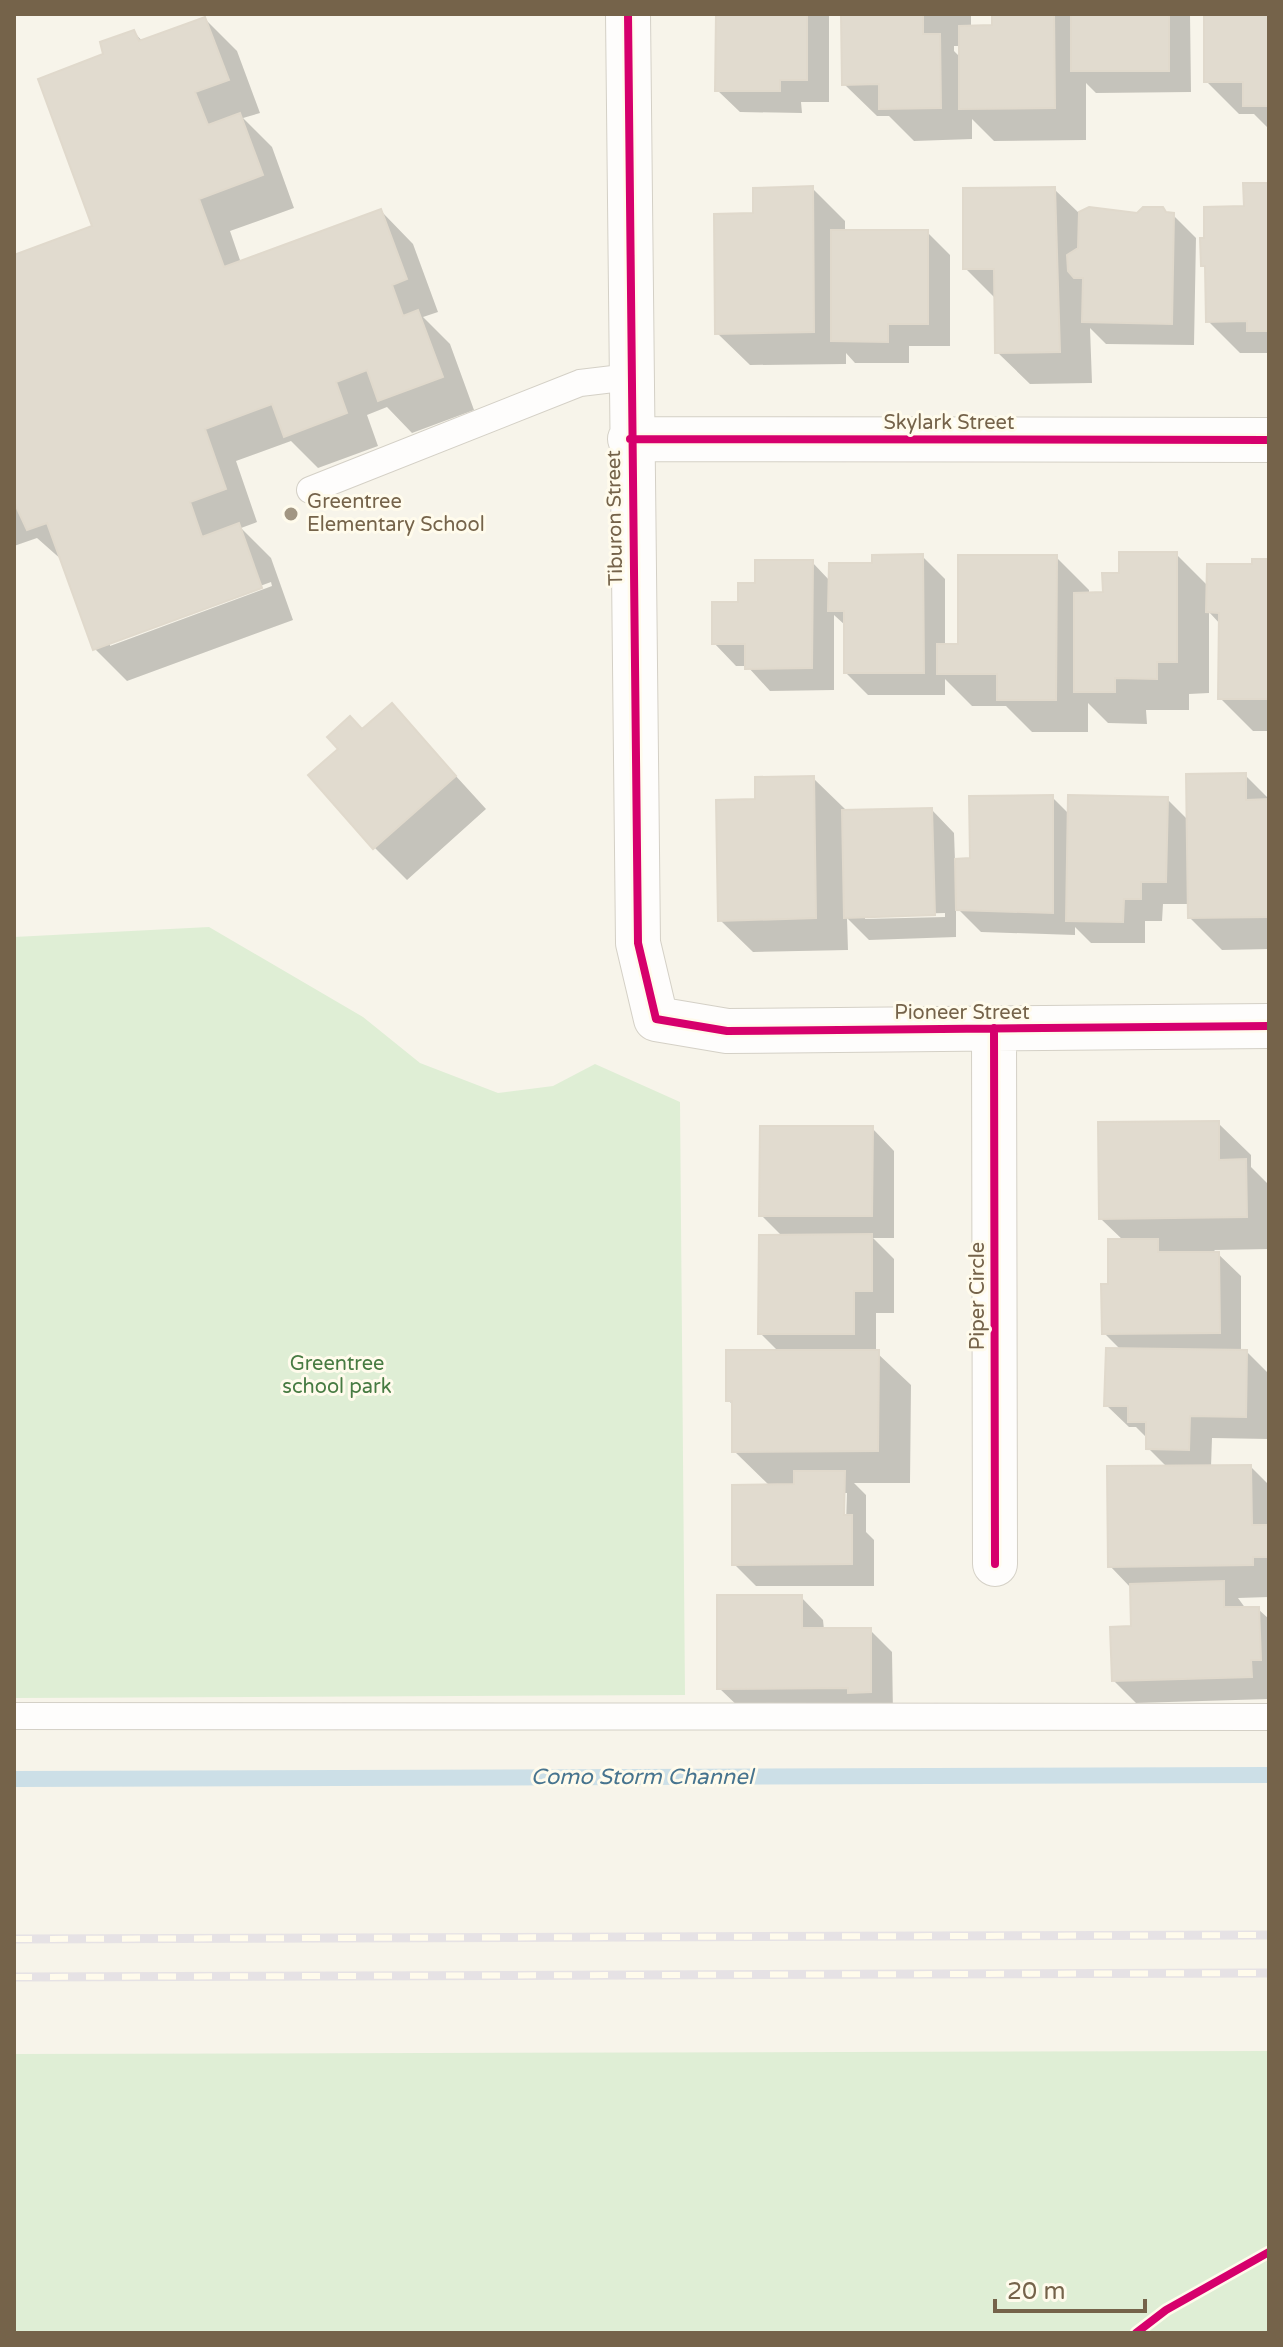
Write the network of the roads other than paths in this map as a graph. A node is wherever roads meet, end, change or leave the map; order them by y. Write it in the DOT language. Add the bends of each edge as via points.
graph roads {
  1 [pos="628,14"];
  2 [pos="630,377"];
  3 [pos="630,439"];
  4 [pos="1269,440"];
  5 [pos="310,490"];
  6 [pos="656,1019"];
  7 [pos="1269,1026"];
  8 [pos="994,1028"];
  9 [pos="995,1564"];
  10 [pos="14,1716"];
  11 [pos="1269,1717"];
  1 -- 2 [label="street, Tiburon Street"];
  2 -- 3 [label="street, Tiburon Street"];
  2 -- 5 [label="lane" via="580,383"];
  3 -- 4 [label="street, Skylark Street"];
  3 -- 6 [label="street, Tiburon Street" via="638,943"];
  6 -- 8 [label="street, Pioneer Street" via="727,1031"];
  7 -- 8 [label="street, Pioneer Street"];
  8 -- 9 [label="street, Piper Circle"];
  10 -- 11 [label="lane"];
}
